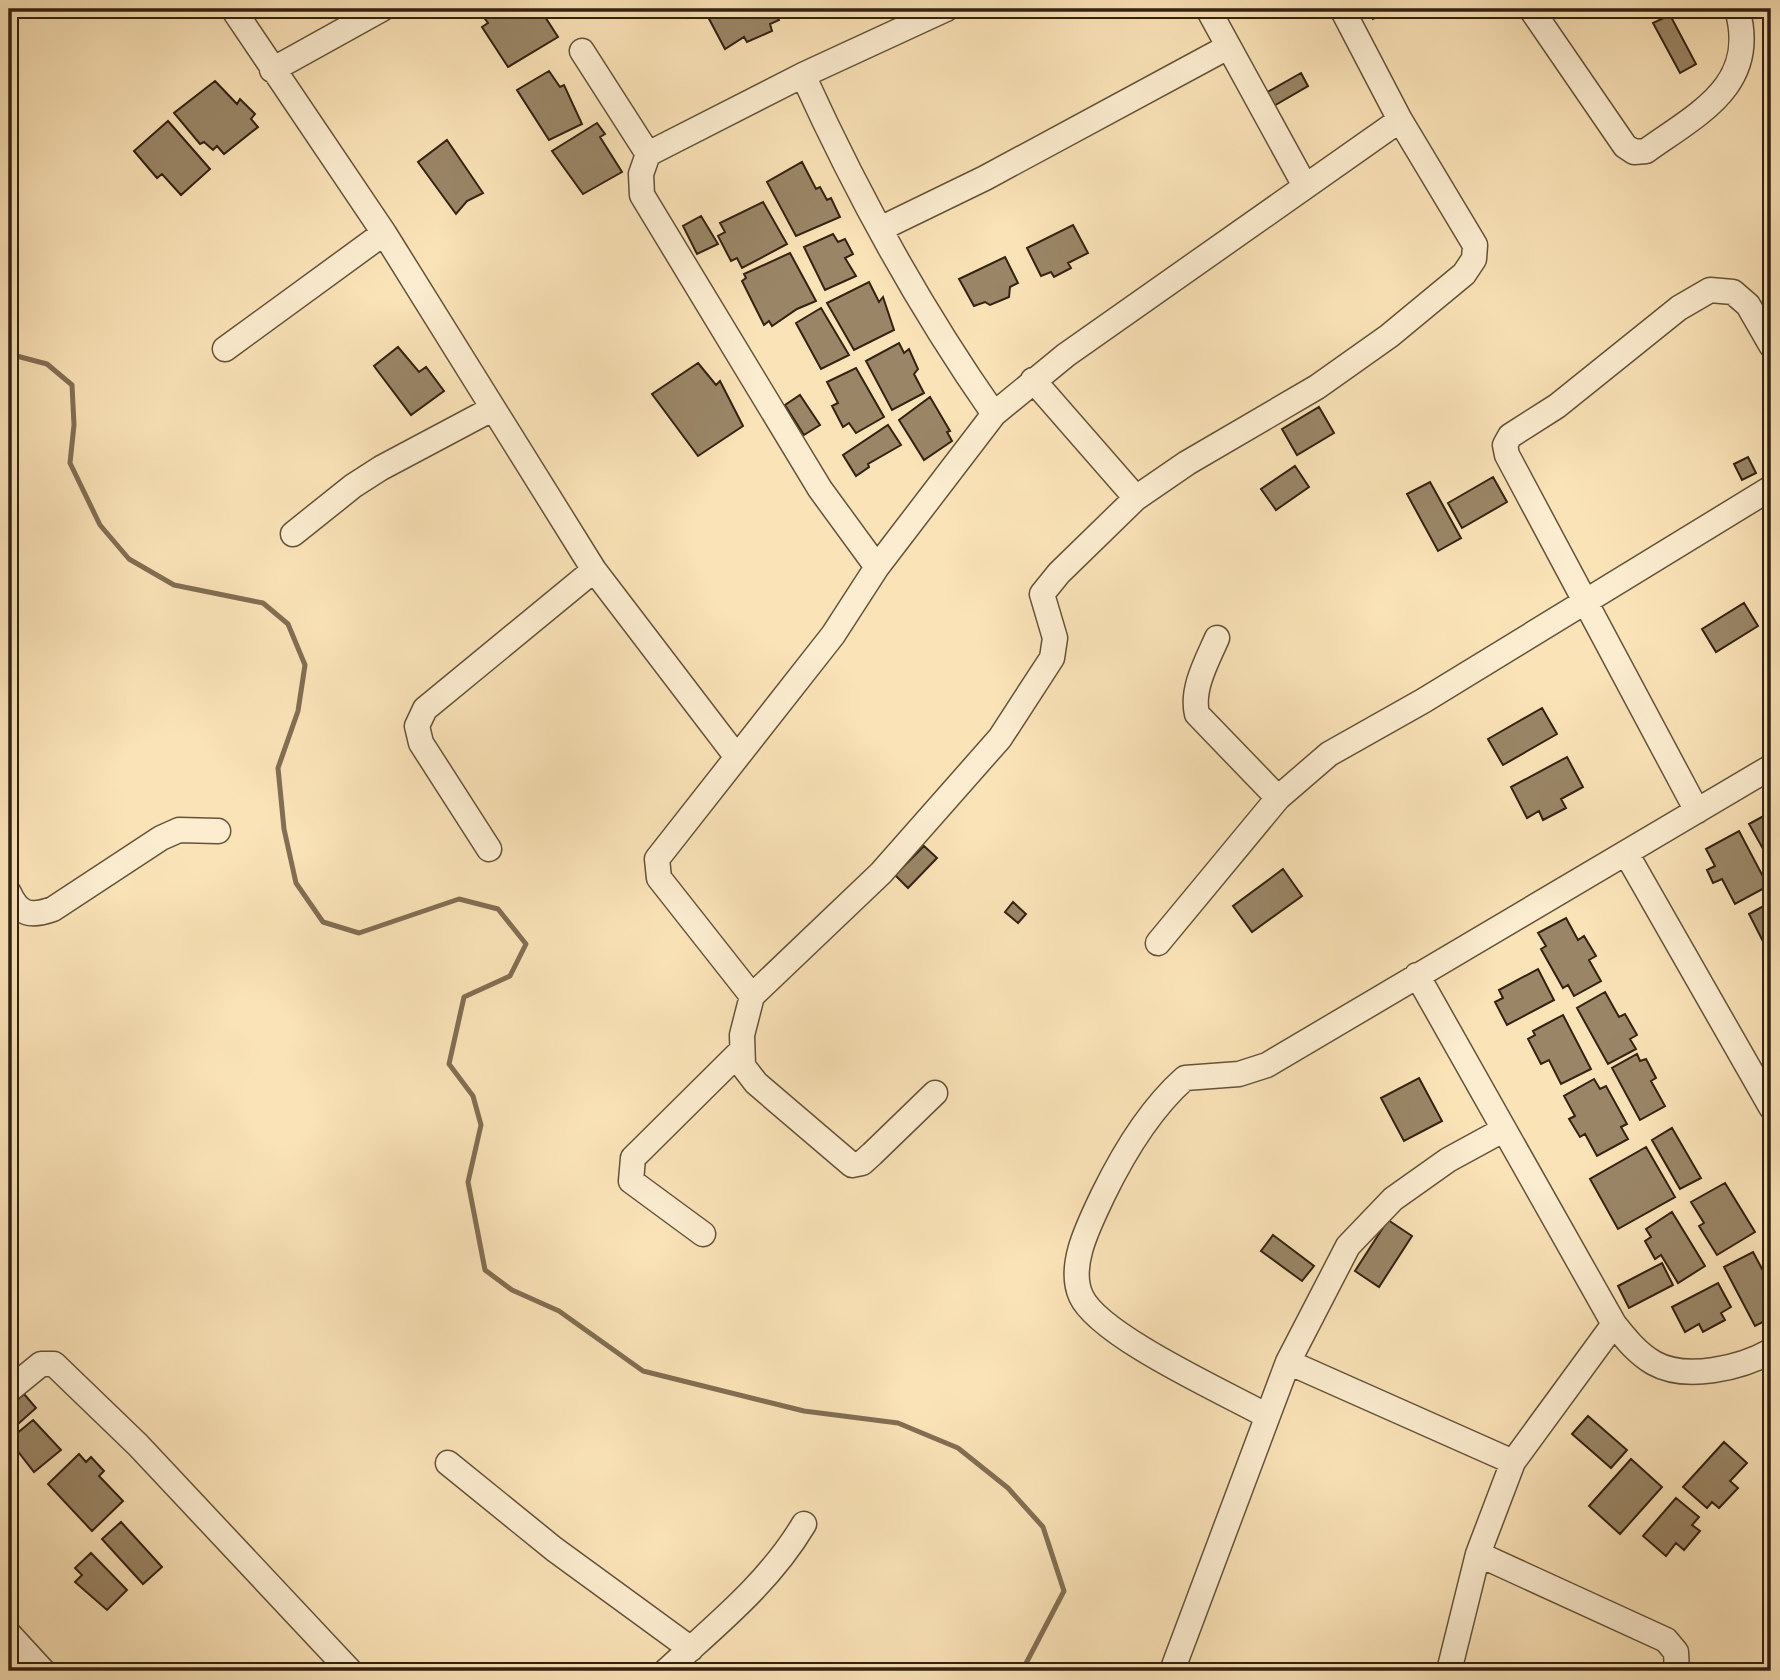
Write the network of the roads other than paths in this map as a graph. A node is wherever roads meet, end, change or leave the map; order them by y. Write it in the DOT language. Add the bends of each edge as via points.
graph roads {
  1 [pos="233,9"];
  2 [pos="382,9"];
  3 [pos="946,9"];
  4 [pos="1208,9"];
  5 [pos="1342,9"];
  6 [pos="1531,9"];
  7 [pos="1737,9"];
  8 [pos="1226,48"];
  9 [pos="582,51"];
  10 [pos="272,70"];
  11 [pos="803,75"];
  12 [pos="1400,120"];
  13 [pos="648,153"];
  14 [pos="1305,186"];
  15 [pos="880,229"];
  16 [pos="384,233"];
  17 [pos="1771,345"];
  18 [pos="225,349"];
  19 [pos="1033,380"];
  20 [pos="492,409"];
  21 [pos="994,414"];
  22 [pos="1771,488"];
  23 [pos="1136,498"];
  24 [pos="293,534"];
  25 [pos="877,566"];
  26 [pos="594,570"];
  27 [pos="1587,602"];
  28 [pos="1217,638"];
  29 [pos="736,756"];
  30 [pos="1771,767"];
  31 [pos="1278,798"];
  32 [pos="1698,811"];
  33 [pos="218,831"];
  34 [pos="489,849"];
  35 [pos="1626,853"];
  36 [pos="9,893"];
  37 [pos="1158,943"];
  38 [pos="1417,975"];
  39 [pos="752,996"];
  40 [pos="742,1050"];
  41 [pos="935,1093"];
  42 [pos="1771,1107"];
  43 [pos="1503,1130"];
  44 [pos="703,1234"];
  45 [pos="1614,1324"];
  46 [pos="1771,1351"];
  47 [pos="1288,1362"];
  48 [pos="9,1390"];
  49 [pos="1267,1416"];
  50 [pos="1513,1462"];
  51 [pos="448,1463"];
  52 [pos="804,1524"];
  53 [pos="1478,1555"];
  54 [pos="9,1634"];
  55 [pos="691,1649"];
  56 [pos="43,1671"];
  57 [pos="350,1671"];
  58 [pos="666,1671"];
  59 [pos="1172,1671"];
  60 [pos="1449,1671"];
  61 [pos="1677,1671"];
  1 -- 10 [label="street"];
  2 -- 10 [label="street"];
  3 -- 11 [label="street"];
  4 -- 8 [label="street"];
  5 -- 12 [label="street"];
  6 -- 7 [label="street" via="1625,146 1634,152 1646,151 1709,106 1731,84 1741,59 1743,30"];
  8 -- 14 [label="street"];
  8 -- 15 [label="street"];
  9 -- 13 [label="street"];
  10 -- 16 [label="street"];
  11 -- 13 [label="street"];
  11 -- 15 [label="street"];
  12 -- 14 [label="street"];
  12 -- 23 [label="street" via="1475,245 1474,259 1464,274 1317,387"];
  13 -- 25 [label="street" via="640,174 642,195 820,489"];
  14 -- 19 [label="street"];
  15 -- 21 [label="street" via="941,338"];
  16 -- 18 [label="street"];
  16 -- 20 [label="street"];
  17 -- 27 [label="street" via="1748,305 1732,292 1710,290 1679,308 1557,406 1510,436 1505,445 1507,455"];
  19 -- 21 [label="street"];
  19 -- 23 [label="street"];
  20 -- 24 [label="street" via="372,474"];
  20 -- 26 [label="street"];
  21 -- 25 [label="street"];
  22 -- 27 [label="street"];
  23 -- 39 [label="street" via="1044,589 1055,638 1052,658 1000,738 881,873"];
  25 -- 29 [label="street" via="833,635"];
  26 -- 29 [label="street"];
  26 -- 34 [label="street" via="425,709 417,726 421,743"];
  27 -- 31 [label="street" via="1329,754"];
  27 -- 32 [label="street"];
  28 -- 31 [label="street" via="1197,686 1197,714"];
  29 -- 39 [label="street" via="657,859 656,869"];
  30 -- 32 [label="street"];
  31 -- 37 [label="street"];
  32 -- 35 [label="street"];
  33 -- 36 [label="street" via="170,834 37,915 25,914"];
  35 -- 38 [label="street"];
  35 -- 42 [label="street"];
  38 -- 43 [label="street"];
  38 -- 49 [label="street" via="1267,1065 1239,1073 1185,1078 1163,1101 1121,1163 1087,1229 1078,1275 1081,1296 1091,1311 1119,1334"];
  39 -- 40 [label="street"];
  40 -- 41 [label="street" via="743,1066 756,1083 852,1165 862,1163"];
  40 -- 44 [label="street" via="633,1158 630,1169 631,1181"];
  43 -- 45 [label="street"];
  43 -- 47 [label="street" via="1448,1160 1393,1199 1348,1246"];
  45 -- 46 [label="street" via="1637,1351 1656,1364 1679,1371 1721,1369"];
  45 -- 50 [label="street"];
  47 -- 49 [label="street"];
  47 -- 50 [label="street"];
  48 -- 57 [label="street" via="41,1364 54,1364 138,1445"];
  49 -- 59 [label="street"];
  50 -- 53 [label="street"];
  51 -- 55 [label="street" via="554,1549"];
  52 -- 55 [label="street" via="785,1555 741,1604"];
  53 -- 60 [label="street"];
  53 -- 61 [label="street" via="1666,1640 1676,1652"];
  54 -- 56 [label="street"];
  55 -- 58 [label="street"];
}
